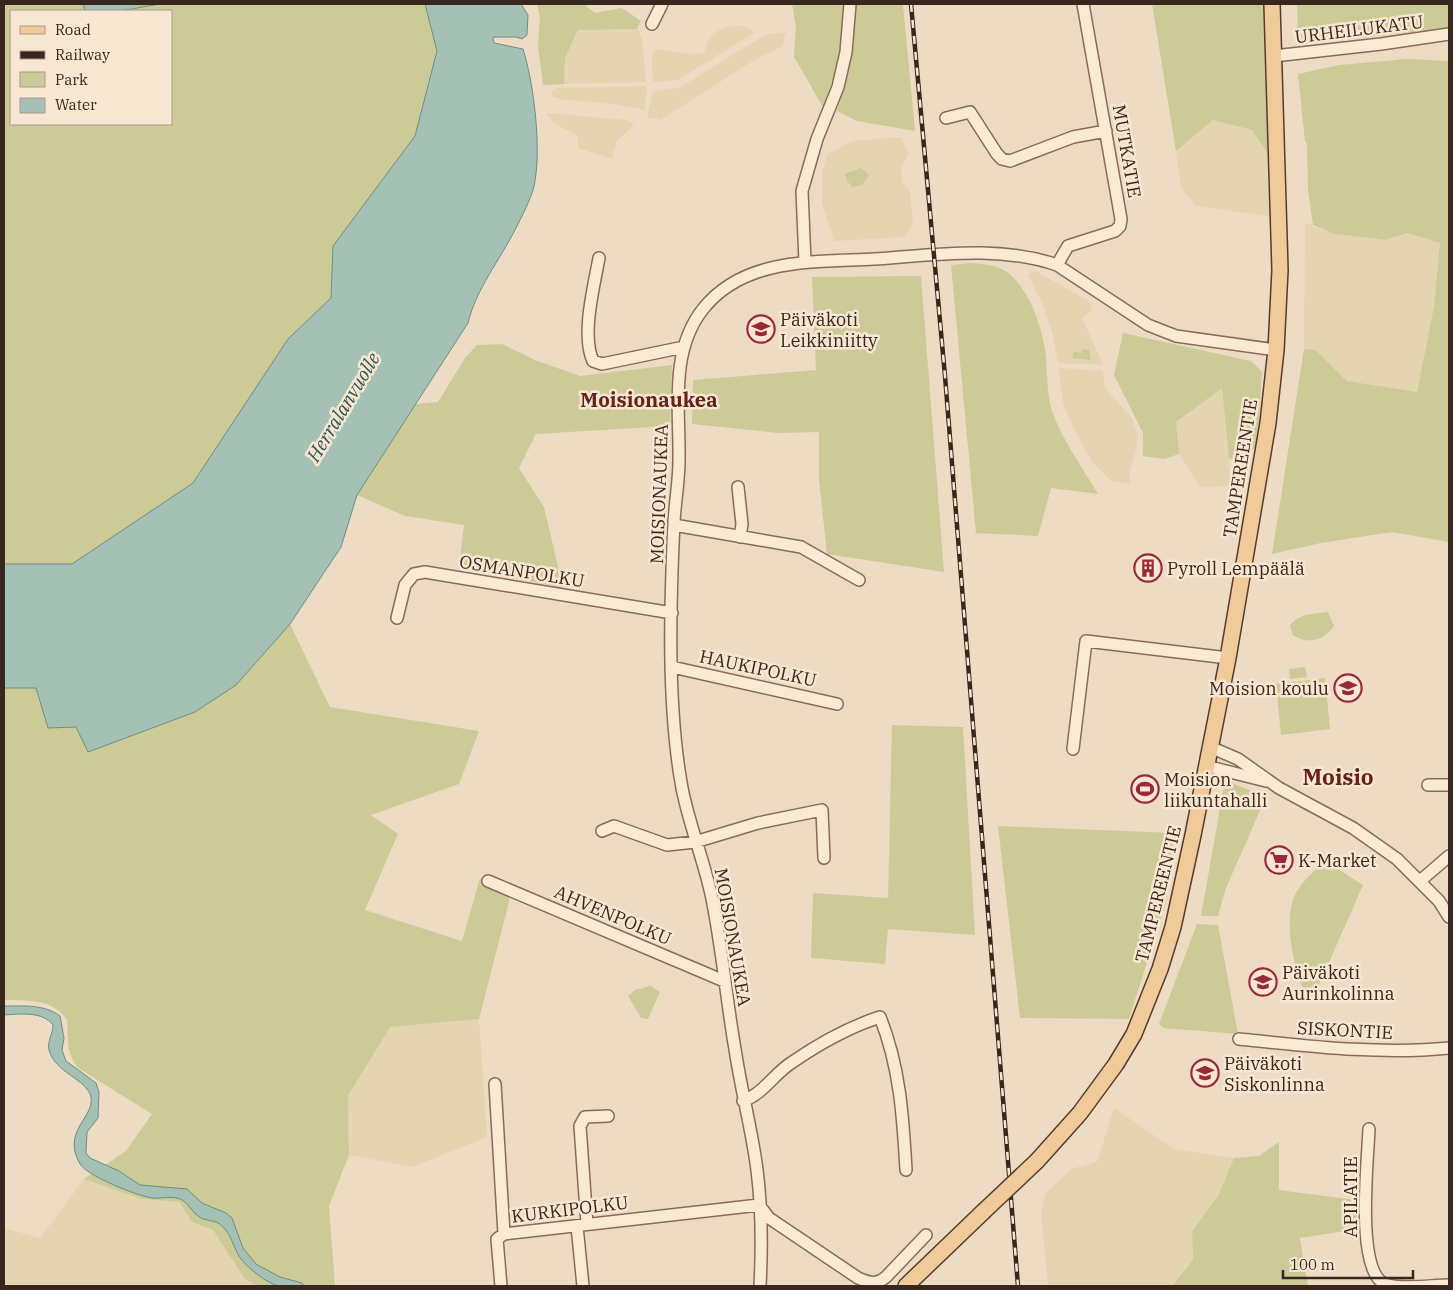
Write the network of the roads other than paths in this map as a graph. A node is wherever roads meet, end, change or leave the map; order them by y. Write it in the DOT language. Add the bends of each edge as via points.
graph roads {
  1 [pos="662,4"];
  2 [pos="850,4"];
  3 [pos="1083,4"];
  4 [pos="1272,4"];
  5 [pos="652,24"];
  6 [pos="1449,34"];
  7 [pos="1274,56"];
  8 [pos="946,118"];
  9 [pos="1106,131"];
  10 [pos="599,258"];
  11 [pos="805,262"];
  12 [pos="1057,265"];
  13 [pos="684,348"];
  14 [pos="1276,350"];
  15 [pos="738,487"];
  16 [pos="674,525"];
  17 [pos="740,538"];
  18 [pos="859,580"];
  19 [pos="672,613"];
  20 [pos="397,618"];
  21 [pos="1228,658"];
  22 [pos="672,667"];
  23 [pos="837,704"];
  24 [pos="1210,746"];
  25 [pos="1074,749"];
  26 [pos="1206,766"];
  27 [pos="1270,782"];
  28 [pos="1428,785"];
  29 [pos="1449,786"];
  30 [pos="602,832"];
  31 [pos="696,842"];
  32 [pos="1449,856"];
  33 [pos="824,858"];
  34 [pos="488,881"];
  35 [pos="1420,881"];
  36 [pos="1449,917"];
  37 [pos="724,981"];
  38 [pos="1239,1039"];
  39 [pos="1449,1048"];
  40 [pos="495,1084"];
  41 [pos="743,1101"];
  42 [pos="608,1116"];
  43 [pos="1369,1129"];
  44 [pos="906,1170"];
  45 [pos="759,1205"];
  46 [pos="582,1225"];
  47 [pos="504,1234"];
  48 [pos="926,1235"];
  49 [pos="1449,1285"];
  50 [pos="501,1286"];
  51 [pos="583,1286"];
  52 [pos="760,1286"];
  53 [pos="906,1286"];
  1 -- 5 [label="street"];
  2 -- 11 [label="street" via="846,52 838,87 817,138 802,191"];
  3 -- 9 [label="street, MUTKATIE"];
  4 -- 7 [label="main road, TAMPEREENTIE"];
  6 -- 7 [label="street, URHEILUKATU"];
  7 -- 14 [label="main road, TAMPEREENTIE" via="1280,270"];
  8 -- 9 [label="street" via="970,112 997,154 1010,161 1073,137"];
  9 -- 12 [label="street, MUTKATIE" via="1120,226 1115,231 1073,242 1065,248"];
  10 -- 13 [label="street" via="588,340 593,361 602,364"];
  11 -- 12 [label="street, MOISIONAUKEA" via="976,253 1026,256"];
  11 -- 13 [label="street, MOISIONAUKEA" via="765,269 736,281 703,309"];
  12 -- 14 [label="street, MOISIONAUKEA" via="1148,325 1176,336"];
  13 -- 16 [label="street, MOISIONAUKEA" via="679,380 679,465"];
  14 -- 21 [label="main road, TAMPEREENTIE" via="1268,423"];
  15 -- 17 [label="street" via="742,524"];
  16 -- 17 [label="street"];
  16 -- 19 [label="street, MOISIONAUKEA"];
  17 -- 18 [label="street" via="801,547"];
  19 -- 20 [label="street, OSMANPOLKU" via="425,572 414,574 405,585"];
  19 -- 22 [label="street, MOISIONAUKEA"];
  21 -- 24 [label="main road, TAMPEREENTIE"];
  21 -- 25 [label="street" via="1086,642"];
  22 -- 23 [label="street, HAUKIPOLKU"];
  22 -- 31 [label="street, MOISIONAUKEA" via="681,782"];
  24 -- 26 [label="main road, TAMPEREENTIE"];
  24 -- 27 [label="street" via="1238,759"];
  26 -- 27 [label="street"];
  26 -- 53 [label="main road, TAMPEREENTIE, bridge" via="1173,928 1144,1012 1116,1064 1037,1162"];
  27 -- 35 [label="street" via="1354,828 1397,859"];
  28 -- 29 [label="street"];
  30 -- 31 [label="street" via="614,826 667,845"];
  31 -- 33 [label="street" via="758,822 822,810"];
  31 -- 37 [label="street, MOISIONAUKEA" via="713,907"];
  32 -- 35 [label="street"];
  34 -- 37 [label="street, AHVENPOLKU"];
  35 -- 36 [label="street"];
  37 -- 41 [label="street, MOISIONAUKEA"];
  38 -- 39 [label="street, SISKONTIE" via="1418,1051"];
  40 -- 47 [label="street, KURKIPOLKU"];
  41 -- 44 [label="street" via="752,1098 789,1064 863,1022 880,1017 895,1065 902,1104"];
  41 -- 45 [label="street, MOISIONAUKEA" via="757,1170"];
  42 -- 46 [label="street" via="585,1117 580,1126"];
  43 -- 49 [label="street, APILATIE" via="1366,1228 1369,1256 1376,1277 1394,1286"];
  45 -- 46 [label="street, KURKIPOLKU"];
  45 -- 48 [label="street" via="769,1218 870,1283 880,1282 886,1277"];
  45 -- 52 [label="street, MOISIONAUKEA" via="762,1234"];
  46 -- 47 [label="street, KURKIPOLKU"];
  46 -- 51 [label="street"];
  47 -- 50 [label="street" via="497,1239"];
}
